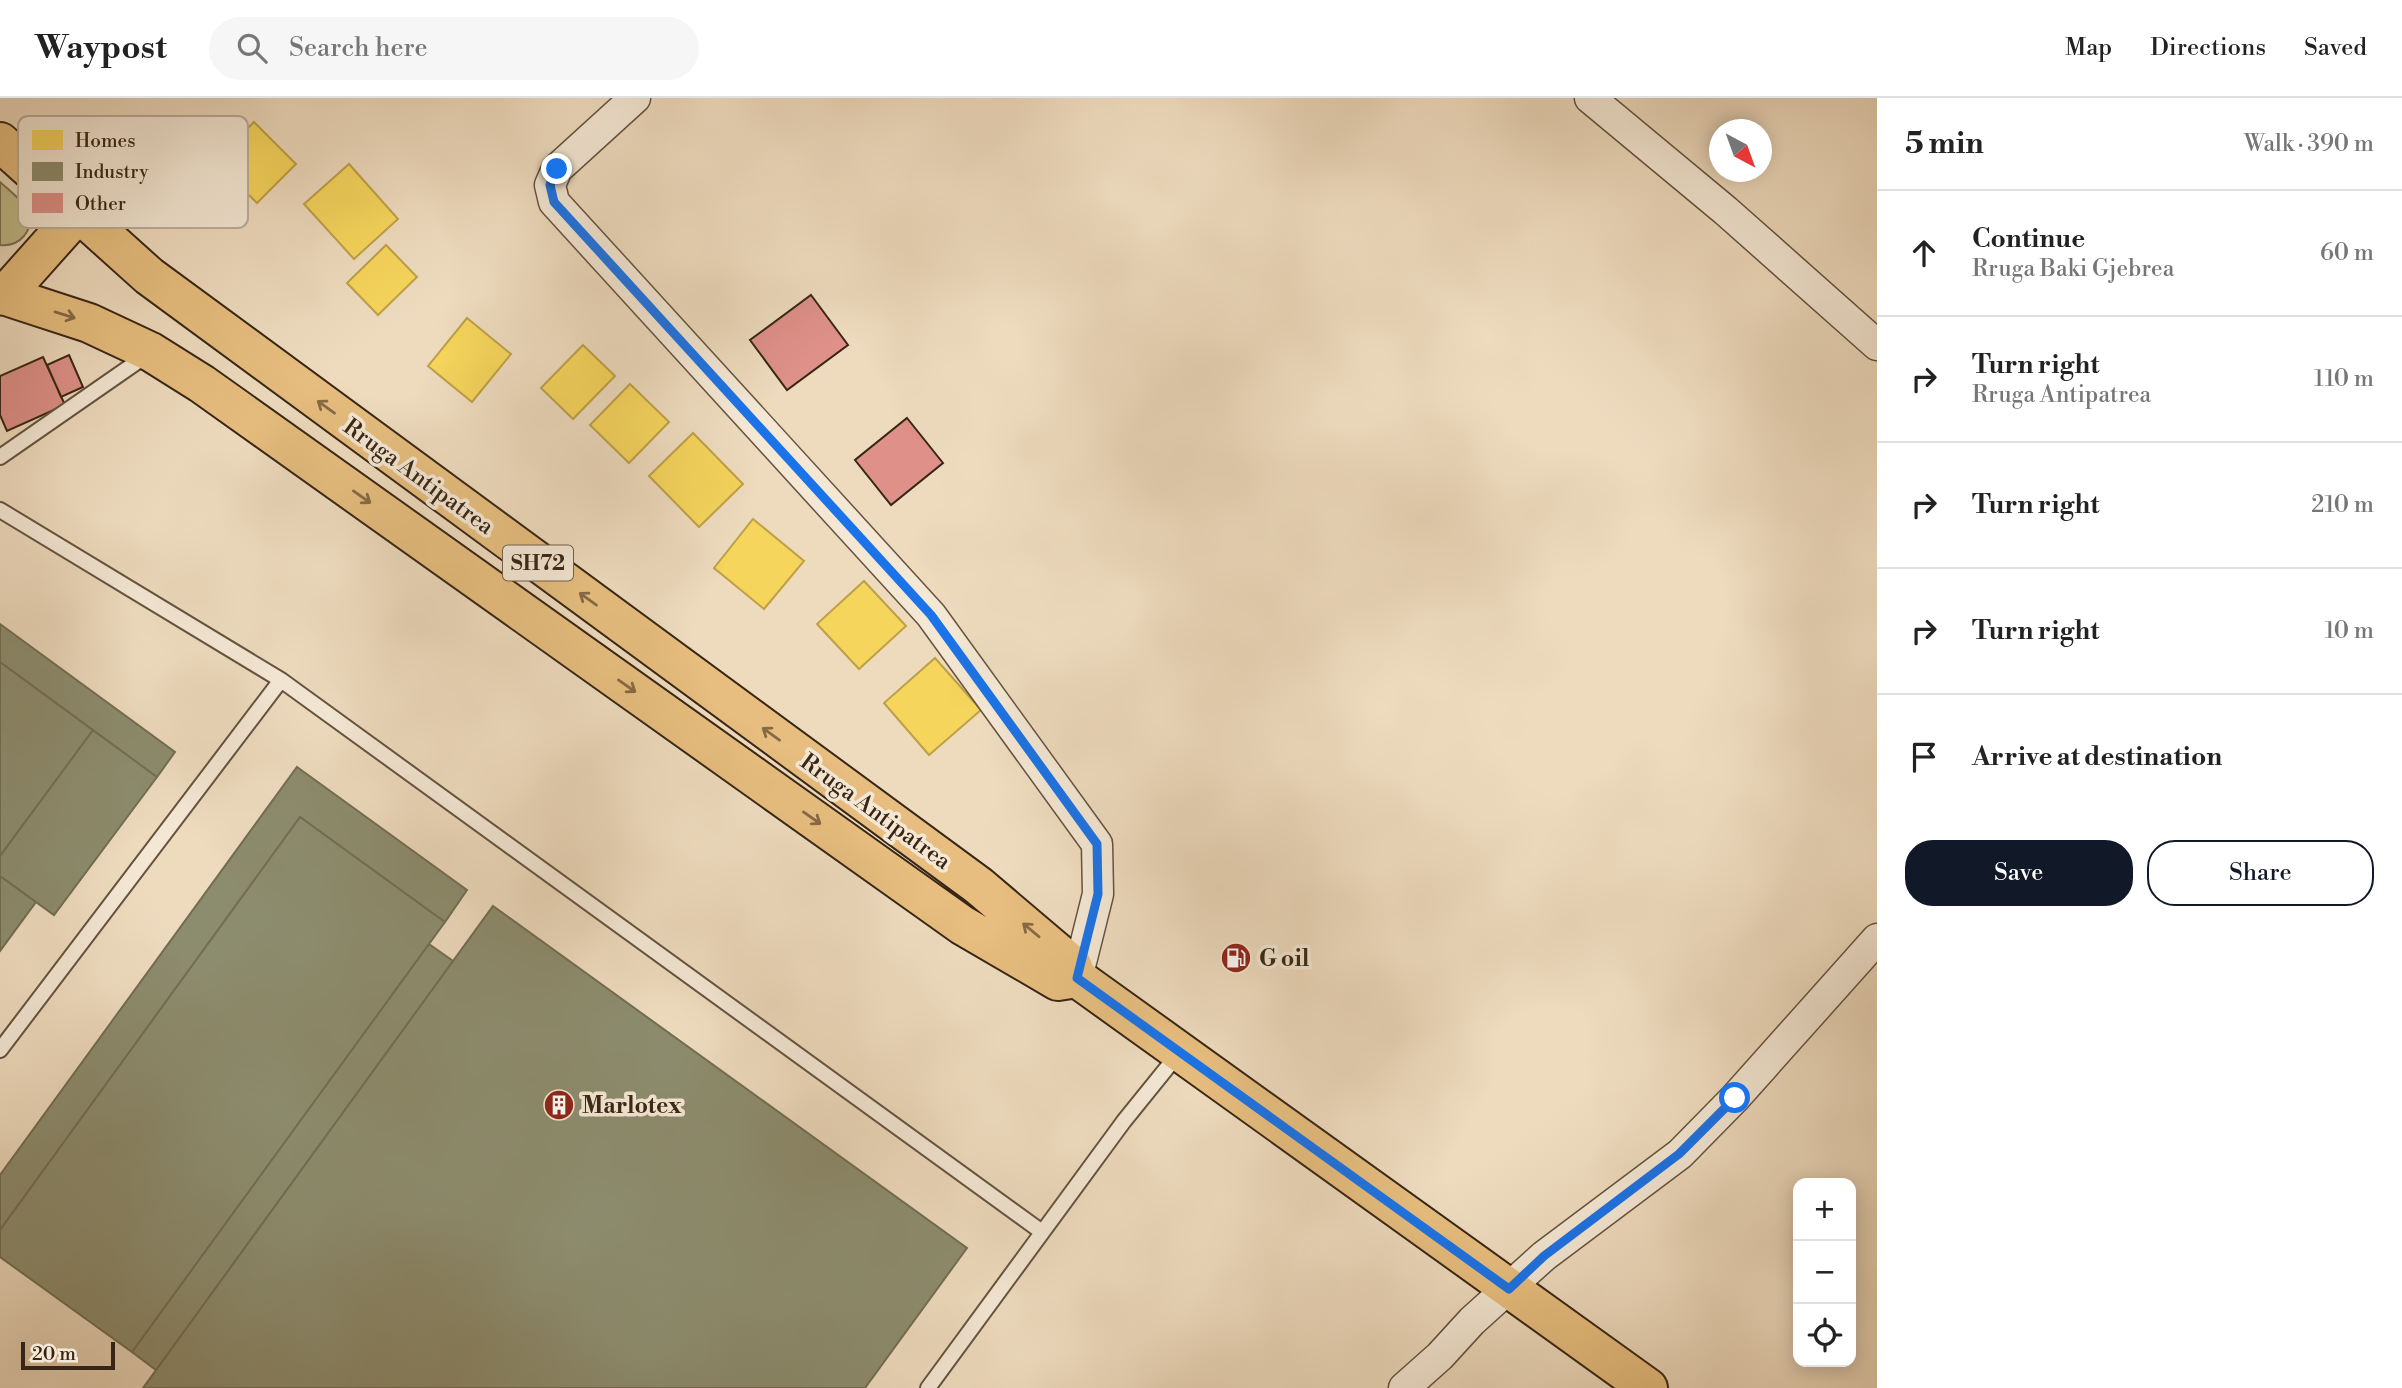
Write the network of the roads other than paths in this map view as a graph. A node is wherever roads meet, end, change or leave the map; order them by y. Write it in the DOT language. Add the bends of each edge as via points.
graph roads {
  1 [pos="635,98"];
  2 [pos="1590,98"];
  3 [pos="0,142"];
  4 [pos="18,158"];
  5 [pos="64,228"];
  6 [pos="97,228"];
  7 [pos="2,295"];
  8 [pos="1877,345"];
  9 [pos="151,352"];
  10 [pos="0,457"];
  11 [pos="0,510"];
  12 [pos="281,680"];
  13 [pos="1877,939"];
  14 [pos="1077,978"];
  15 [pos="0,1050"];
  16 [pos="1179,1053"];
  17 [pos="1042,1232"];
  18 [pos="1509,1289"];
  19 [pos="928,1388"];
  20 [pos="1404,1388"];
  21 [pos="1648,1388"];
  1 -- 14 [label="street" via="557,169 550,185 554,202 931,615 1097,844 1098,894"];
  2 -- 8 [label="street"];
  3 -- 4 [label="main road, Rruga Antipatrea / SH72"];
  5 -- 7 [label="main road"];
  14 -- 6 [label="main road, Rruga Antipatrea / SH72, one-way" via="1072,965 979,886 159,284"];
  7 -- 9 [label="main road, Rruga Antipatrea / SH72, one-way" via="89,323"];
  9 -- 10 [label="lane"];
  9 -- 14 [label="main road, Rruga Antipatrea / SH72, one-way" via="962,925 1058,981"];
  11 -- 12 [label="lane"];
  12 -- 15 [label="lane"];
  12 -- 17 [label="lane"];
  13 -- 18 [label="street" via="1679,1154 1544,1256"];
  14 -- 16 [label="main road, Rruga Antipatrea / SH72"];
  16 -- 17 [label="lane"];
  16 -- 18 [label="main road, Rruga Antipatrea / SH72"];
  17 -- 19 [label="lane"];
  18 -- 20 [label="street"];
  18 -- 21 [label="main road, Rruga Antipatrea / SH72"];
}
